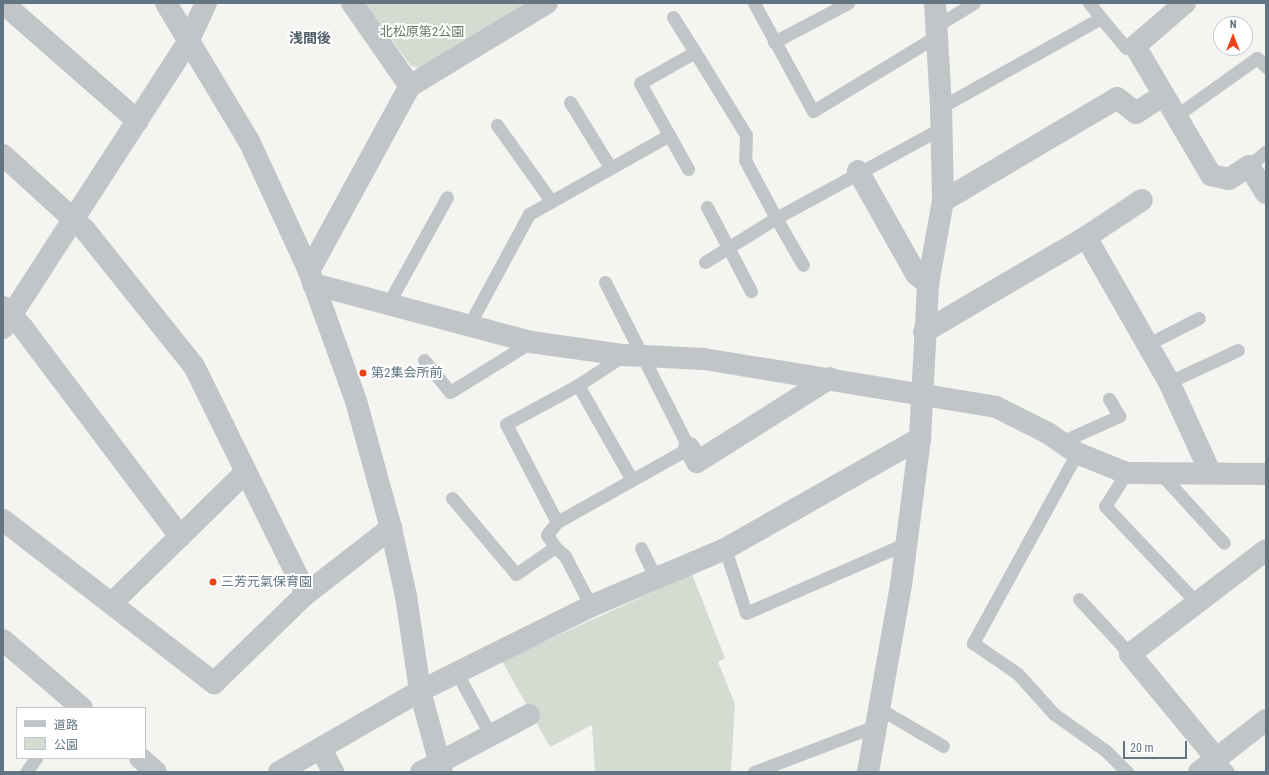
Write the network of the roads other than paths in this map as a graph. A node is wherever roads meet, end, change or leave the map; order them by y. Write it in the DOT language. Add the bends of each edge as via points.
graph roads {
  1 [pos="3,3"];
  2 [pos="166,3"];
  3 [pos="206,3"];
  4 [pos="352,3"];
  5 [pos="547,3"];
  6 [pos="754,3"];
  7 [pos="848,3"];
  8 [pos="934,3"];
  9 [pos="974,3"];
  10 [pos="1089,3"];
  11 [pos="1185,3"];
  12 [pos="673,17"];
  13 [pos="1101,18"];
  14 [pos="936,31"];
  15 [pos="189,40"];
  16 [pos="774,42"];
  17 [pos="1135,46"];
  18 [pos="695,52"];
  19 [pos="1266,67"];
  20 [pos="410,86"];
  21 [pos="1164,95"];
  22 [pos="570,102"];
  23 [pos="1177,115"];
  24 [pos="942,117"];
  25 [pos="138,121"];
  26 [pos="497,125"];
  27 [pos="669,135"];
  28 [pos="1266,151"];
  29 [pos="3,155"];
  30 [pos="1249,166"];
  31 [pos="610,167"];
  32 [pos="688,170"];
  33 [pos="858,171"];
  34 [pos="1266,193"];
  35 [pos="447,198"];
  36 [pos="1142,200"];
  37 [pos="551,201"];
  38 [pos="943,201"];
  39 [pos="707,207"];
  40 [pos="73,218"];
  41 [pos="776,218"];
  42 [pos="1086,237"];
  43 [pos="727,248"];
  44 [pos="705,262"];
  45 [pos="803,265"];
  46 [pos="311,278"];
  47 [pos="605,282"];
  48 [pos="928,284"];
  49 [pos="751,291"];
  50 [pos="388,304"];
  51 [pos="6,317"];
  52 [pos="1199,318"];
  53 [pos="469,325"];
  54 [pos="924,332"];
  55 [pos="531,342"];
  56 [pos="1148,344"];
  57 [pos="1238,350"];
  58 [pos="634,355"];
  59 [pos="424,360"];
  60 [pos="830,378"];
  61 [pos="1169,382"];
  62 [pos="578,385"];
  63 [pos="922,395"];
  64 [pos="1109,399"];
  65 [pos="920,438"];
  66 [pos="1069,447"];
  67 [pos="689,448"];
  68 [pos="246,472"];
  69 [pos="1210,472"];
  70 [pos="1126,473"];
  71 [pos="1161,474"];
  72 [pos="1266,474"];
  73 [pos="632,480"];
  74 [pos="452,498"];
  75 [pos="3,520"];
  76 [pos="557,522"];
  77 [pos="391,528"];
  78 [pos="180,536"];
  79 [pos="906,543"];
  80 [pos="1224,543"];
  81 [pos="555,547"];
  82 [pos="641,548"];
  83 [pos="725,549"];
  84 [pos="1266,550"];
  85 [pos="656,579"];
  86 [pos="306,594"];
  87 [pos="1079,599"];
  88 [pos="112,603"];
  89 [pos="1197,603"];
  90 [pos="591,606"];
  91 [pos="3,640"];
  92 [pos="1130,654"];
  93 [pos="457,673"];
  94 [pos="420,691"];
  95 [pos="78,707"];
  96 [pos="529,715"];
  97 [pos="879,717"];
  98 [pos="1266,720"];
  99 [pos="490,736"];
  100 [pos="943,746"];
  101 [pos="321,749"];
  102 [pos="35,759"];
  103 [pos="1222,765"];
  104 [pos="434,769"];
  105 [pos="26,772"];
  106 [pos="278,772"];
  107 [pos="333,772"];
  108 [pos="754,772"];
  109 [pos="868,772"];
  110 [pos="1127,772"];
  111 [pos="1199,772"];
  1 -- 25 [label="street"];
  2 -- 15 [label="street"];
  3 -- 15 [label="street"];
  4 -- 20 [label="street"];
  5 -- 20 [label="street"];
  6 -- 16 [label="lane"];
  7 -- 16 [label="lane"];
  8 -- 14 [label="street"];
  9 -- 14 [label="lane"];
  10 -- 13 [label="lane"];
  11 -- 17 [label="street"];
  12 -- 18 [label="lane"];
  13 -- 17 [label="lane" via="1126,48"];
  13 -- 24 [label="lane"];
  14 -- 16 [label="lane" via="812,111"];
  14 -- 24 [label="street"];
  15 -- 25 [label="street"];
  15 -- 46 [label="street" via="249,141"];
  17 -- 21 [label="street"];
  18 -- 27 [label="lane" via="640,84"];
  18 -- 41 [label="lane" via="746,135 745,160"];
  19 -- 23 [label="lane" via="1257,58"];
  20 -- 46 [label="street"];
  21 -- 23 [label="street"];
  21 -- 38 [label="street" via="1136,113 1117,98"];
  22 -- 31 [label="lane"];
  23 -- 30 [label="street" via="1211,175 1229,179"];
  24 -- 33 [label="lane"];
  24 -- 38 [label="street"];
  25 -- 40 [label="street"];
  26 -- 37 [label="lane"];
  27 -- 31 [label="lane"];
  27 -- 32 [label="lane"];
  28 -- 30 [label="lane"];
  29 -- 40 [label="street"];
  30 -- 34 [label="street"];
  31 -- 37 [label="lane"];
  33 -- 41 [label="lane"];
  33 -- 48 [label="street" via="916,274"];
  35 -- 50 [label="lane"];
  36 -- 42 [label="street"];
  37 -- 53 [label="lane" via="529,214"];
  38 -- 48 [label="street"];
  39 -- 43 [label="lane"];
  40 -- 51 [label="street"];
  40 -- 68 [label="street" via="194,366"];
  41 -- 43 [label="lane"];
  41 -- 45 [label="lane"];
  42 -- 54 [label="street"];
  42 -- 56 [label="street"];
  43 -- 44 [label="lane"];
  43 -- 49 [label="lane"];
  46 -- 50 [label="street"];
  46 -- 77 [label="street" via="356,401"];
  47 -- 58 [label="lane"];
  48 -- 54 [label="street"];
  50 -- 53 [label="street"];
  51 -- 78 [label="street"];
  52 -- 56 [label="lane"];
  53 -- 55 [label="street"];
  54 -- 63 [label="street"];
  55 -- 58 [label="street"];
  55 -- 59 [label="lane" via="450,392"];
  56 -- 61 [label="street"];
  57 -- 61 [label="lane"];
  58 -- 60 [label="street" via="704,359"];
  58 -- 62 [label="lane"];
  58 -- 67 [label="lane"];
  60 -- 63 [label="street"];
  60 -- 67 [label="street" via="697,462"];
  61 -- 69 [label="street"];
  62 -- 73 [label="lane"];
  62 -- 76 [label="lane" via="506,424"];
  63 -- 65 [label="street"];
  63 -- 66 [label="street" via="996,408 1048,433"];
  64 -- 66 [label="lane" via="1119,416"];
  65 -- 79 [label="street"];
  65 -- 83 [label="street"];
  66 -- 70 [label="street"];
  66 -- 110 [label="lane" via="973,643 1018,674 1054,714 1106,751"];
  67 -- 73 [label="lane"];
  68 -- 78 [label="street"];
  68 -- 86 [label="street"];
  69 -- 71 [label="street"];
  69 -- 72 [label="street"];
  70 -- 71 [label="street"];
  70 -- 89 [label="lane" via="1105,506"];
  71 -- 80 [label="lane"];
  73 -- 76 [label="lane"];
  74 -- 81 [label="lane" via="516,574"];
  75 -- 88 [label="street"];
  76 -- 81 [label="lane" via="547,535"];
  77 -- 86 [label="street"];
  77 -- 94 [label="street" via="406,596"];
  78 -- 88 [label="street"];
  79 -- 83 [label="lane" via="746,613"];
  79 -- 97 [label="street"];
  81 -- 90 [label="lane" via="565,556"];
  82 -- 85 [label="lane"];
  83 -- 85 [label="street"];
  84 -- 89 [label="street"];
  85 -- 90 [label="street"];
  86 -- 88 [label="street" via="214,683"];
  87 -- 92 [label="lane"];
  89 -- 92 [label="street"];
  90 -- 93 [label="street"];
  91 -- 95 [label="street"];
  92 -- 103 [label="street"];
  93 -- 94 [label="street"];
  93 -- 99 [label="lane"];
  94 -- 101 [label="street"];
  94 -- 104 [label="street"];
  96 -- 99 [label="street"];
  97 -- 100 [label="lane"];
  97 -- 108 [label="lane"];
  97 -- 109 [label="street"];
  98 -- 103 [label="street"];
  99 -- 104 [label="street"];
  101 -- 106 [label="street"];
  101 -- 107 [label="street"];
  102 -- 105 [label="lane"];
  103 -- 111 [label="street"];
}
